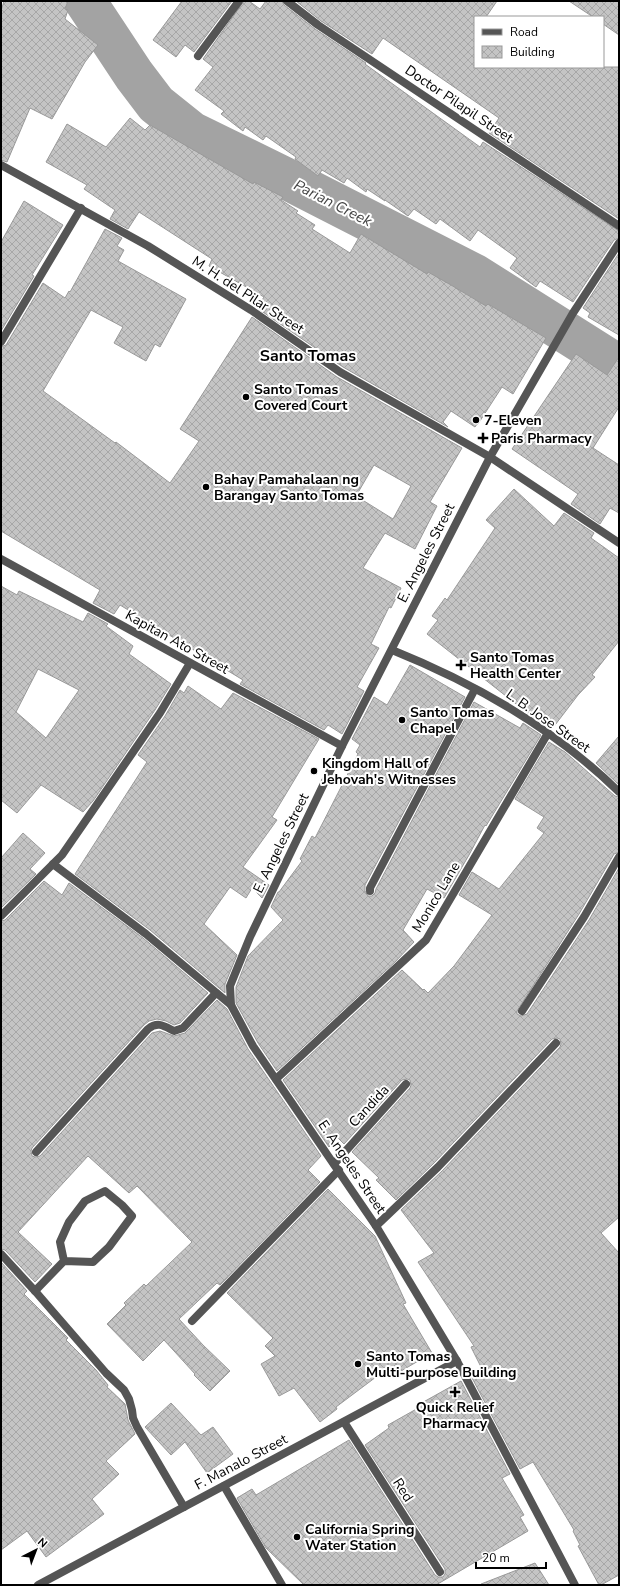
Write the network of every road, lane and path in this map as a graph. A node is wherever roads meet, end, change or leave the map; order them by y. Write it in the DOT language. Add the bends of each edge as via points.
graph roads {
  1 [pos="239,1"];
  2 [pos="287,1"];
  3 [pos="198,56"];
  4 [pos="1,165"];
  5 [pos="80,208"];
  6 [pos="619,226"];
  7 [pos="619,244"];
  8 [pos="1,342"];
  9 [pos="490,457"];
  10 [pos="619,543"];
  11 [pos="1,559"];
  12 [pos="392,650"];
  13 [pos="190,664"];
  14 [pos="475,689"];
  15 [pos="548,733"];
  16 [pos="342,746"];
  17 [pos="619,792"];
  18 [pos="619,857"];
  19 [pos="53,864"];
  20 [pos="370,892"];
  21 [pos="1,916"];
  22 [pos="216,993"];
  23 [pos="231,1006"];
  24 [pos="522,1011"];
  25 [pos="556,1043"];
  26 [pos="276,1079"];
  27 [pos="406,1084"];
  28 [pos="36,1152"];
  29 [pos="336,1167"];
  30 [pos="376,1226"];
  31 [pos="1,1254"];
  32 [pos="64,1261"];
  33 [pos="35,1291"];
  34 [pos="192,1321"];
  35 [pos="457,1361"];
  36 [pos="344,1422"];
  37 [pos="224,1486"];
  38 [pos="184,1507"];
  39 [pos="440,1572"];
  40 [pos="38,1585"];
  41 [pos="282,1585"];
  42 [pos="575,1585"];
  1 -- 3 [label="street"];
  2 -- 6 [label="street, Doctor Pilapil Street" via="318,25"];
  4 -- 5 [label="street, M. H. del Pilar Street"];
  5 -- 8 [label="street"];
  5 -- 9 [label="street, M. H. del Pilar Street" via="148,246 251,310 340,372"];
  7 -- 9 [label="street, E. Angeles Street" via="570,317"];
  9 -- 10 [label="street, M. H. del Pilar Street"];
  9 -- 12 [label="street, E. Angeles Street"];
  11 -- 13 [label="street, Kapitan Ato Street"];
  12 -- 14 [label="street, L. B. Jose Street"];
  12 -- 16 [label="street, E. Angeles Street"];
  13 -- 16 [label="street, Kapitan Ato Street"];
  13 -- 19 [label="street" via="118,775"];
  14 -- 15 [label="street, L. B. Jose Street"];
  14 -- 20 [label="street"];
  15 -- 17 [label="street, L. B. Jose Street"];
  15 -- 26 [label="street, Monico Lane" via="426,940"];
  16 -- 23 [label="street, E. Angeles Street" via="237,967 230,986"];
  18 -- 24 [label="street" via="584,917"];
  19 -- 21 [label="street"];
  19 -- 22 [label="street" via="146,934"];
  22 -- 23 [label="street"];
  22 -- 28 [label="street" via="183,1028 174,1031 159,1024 148,1029"];
  23 -- 26 [label="street, E. Angeles Street" via="253,1046"];
  25 -- 30 [label="street" via="438,1167"];
  26 -- 29 [label="street, E. Angeles Street"];
  27 -- 29 [label="street, Candida"];
  29 -- 30 [label="street, E. Angeles Street"];
  29 -- 34 [label="street, Candida"];
  30 -- 35 [label="street, E. Angeles Street"];
  31 -- 33 [label="street"];
  32 -- 32 [label="street" via="60,1242 69,1222 85,1201 105,1191 132,1216 109,1247 93,1262"];
  32 -- 33 [label="street"];
  33 -- 38 [label="street" via="106,1373 124,1390 137,1427"];
  35 -- 36 [label="street, F. Manalo Street"];
  35 -- 42 [label="street, E. Angeles Street"];
  36 -- 37 [label="street, F. Manalo Street"];
  36 -- 39 [label="street, Red"];
  37 -- 38 [label="street, F. Manalo Street"];
  37 -- 41 [label="street"];
  38 -- 40 [label="street, F. Manalo Street"];
}
